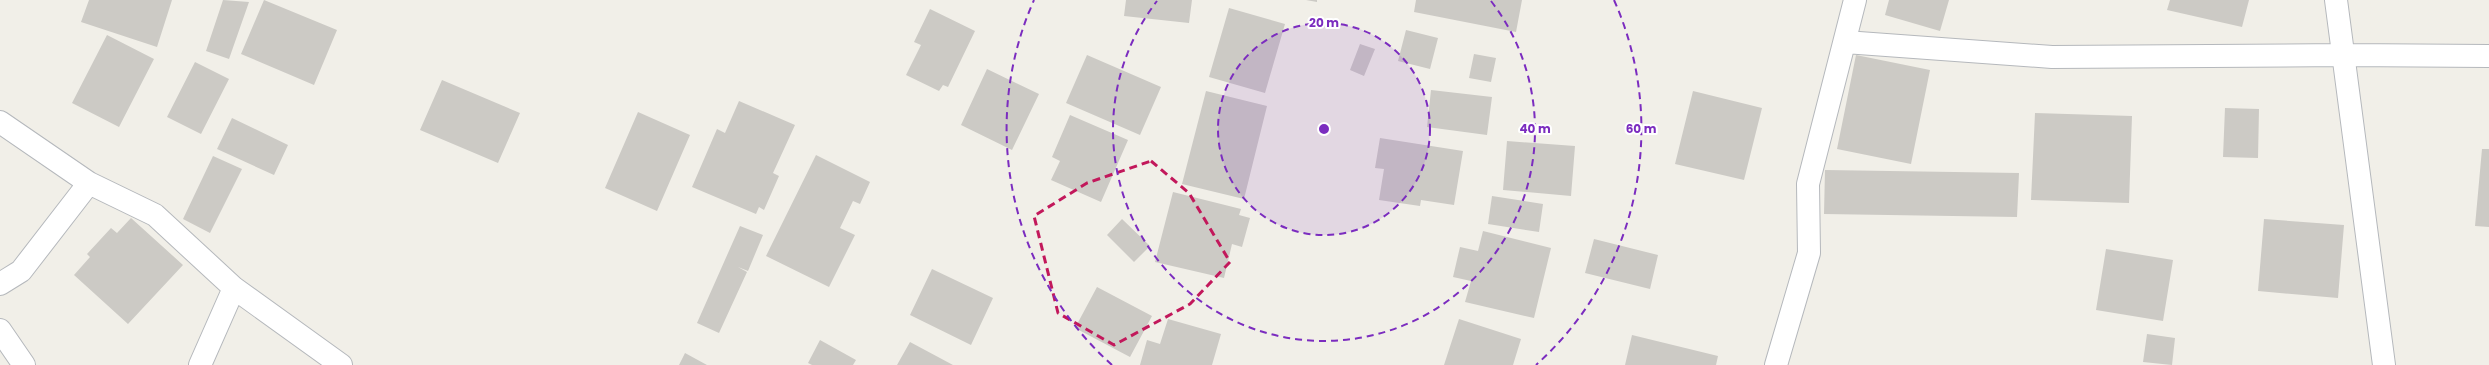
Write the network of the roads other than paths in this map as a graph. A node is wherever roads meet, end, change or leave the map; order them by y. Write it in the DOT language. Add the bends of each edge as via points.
graph roads {
  1 [pos="1855,0"];
  2 [pos="2336,0"];
  3 [pos="1845,42"];
  4 [pos="2344,55"];
  5 [pos="2489,56"];
  6 [pos="0,122"];
  7 [pos="89,183"];
  8 [pos="0,284"];
  9 [pos="234,288"];
  10 [pos="0,330"];
  11 [pos="24,365"];
  12 [pos="200,365"];
  13 [pos="341,365"];
  14 [pos="1776,365"];
  15 [pos="2384,365"];
  1 -- 3 [label="street"];
  2 -- 4 [label="street"];
  3 -- 4 [label="street" via="2052,57"];
  3 -- 14 [label="street" via="1808,184 1809,253"];
  4 -- 5 [label="street"];
  4 -- 15 [label="street"];
  6 -- 7 [label="street"];
  7 -- 8 [label="street" via="21,271"];
  7 -- 9 [label="street" via="155,216"];
  9 -- 12 [label="street"];
  9 -- 13 [label="street"];
  10 -- 11 [label="street"];
}
